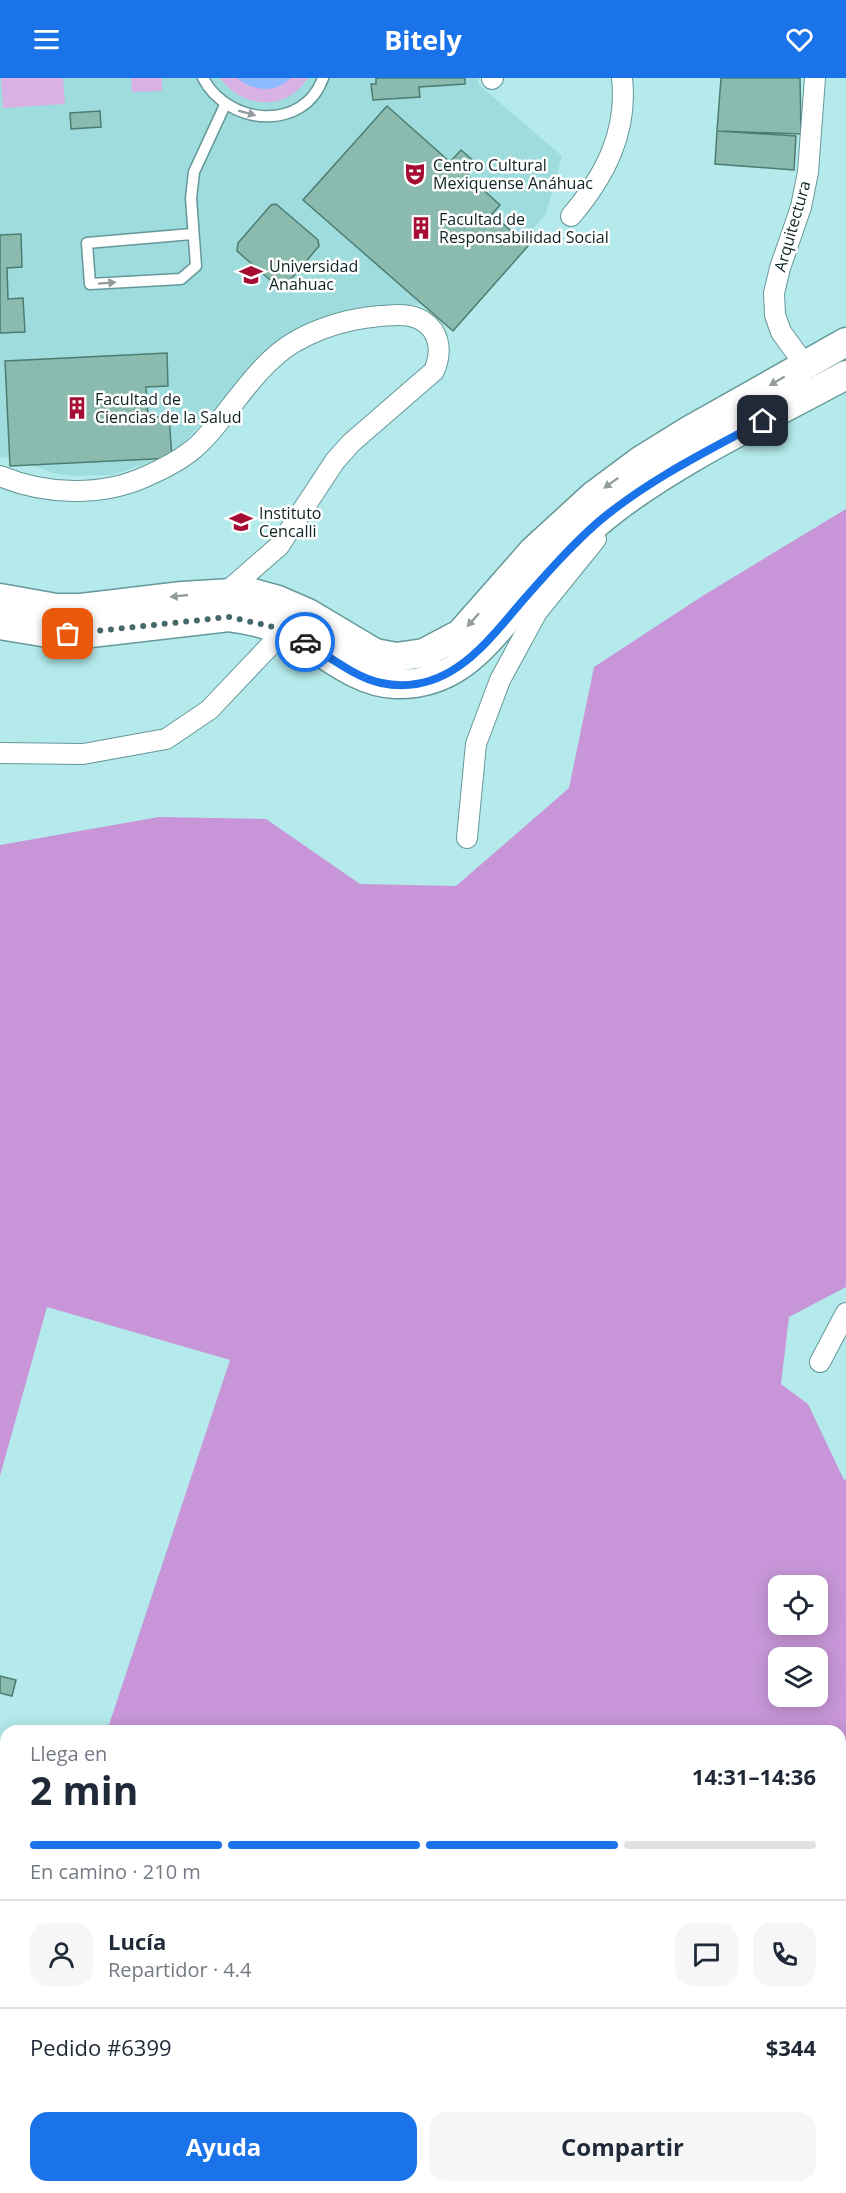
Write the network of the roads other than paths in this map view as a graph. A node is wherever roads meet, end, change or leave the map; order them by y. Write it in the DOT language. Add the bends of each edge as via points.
graph roads {
  1 [pos="203,78"];
  2 [pos="323,78"];
  3 [pos="622,78"];
  4 [pos="815,78"];
  5 [pos="225,105"];
  6 [pos="571,216"];
  7 [pos="192,234"];
  8 [pos="846,342"];
  9 [pos="805,365"];
  10 [pos="846,375"];
  11 [pos="0,476"];
  12 [pos="599,522"];
  13 [pos="0,598"];
  14 [pos="227,605"];
  15 [pos="289,619"];
  16 [pos="0,625"];
  17 [pos="0,753"];
  18 [pos="467,838"];
  19 [pos="846,1313"];
  20 [pos="820,1362"];
  1 -- 5 [label="lane"];
  5 -- 2 [label="lane, one-way" via="245,115 267,117 289,112 308,100"];
  3 -- 6 [label="street" via="617,134 608,165"];
  4 -- 9 [label="street, Arquitectura" via="808,172 774,293 781,332"];
  5 -- 7 [label="lane" via="194,172 190,198"];
  7 -- 7 [label="lane, one-way" via="87,243 90,284 181,279 196,267"];
  8 -- 9 [label="main road"];
  9 -- 15 [label="main road, one-way" via="650,455 593,496 533,551 465,630 437,648 410,656 386,657"];
  10 -- 12 [label="main road" via="703,454"];
  11 -- 14 [label="street" via="32,486 77,491 122,485 144,477 203,441 272,359 295,342 330,326 364,317 406,314 424,321 439,344 434,371 351,443 329,469 279,546"];
  12 -- 15 [label="main road" via="550,570 481,650 431,679 396,684 365,678"];
  12 -- 18 [label="street" via="596,541 537,612 500,680 476,744"];
  14 -- 13 [label="main road, one-way" via="56,608"];
  14 -- 15 [label="main road" via="249,592"];
  14 -- 16 [label="main road" via="82,634 54,634"];
  15 -- 17 [label="street" via="209,710 166,740 83,754"];
  19 -- 20 [label="street"];
}
